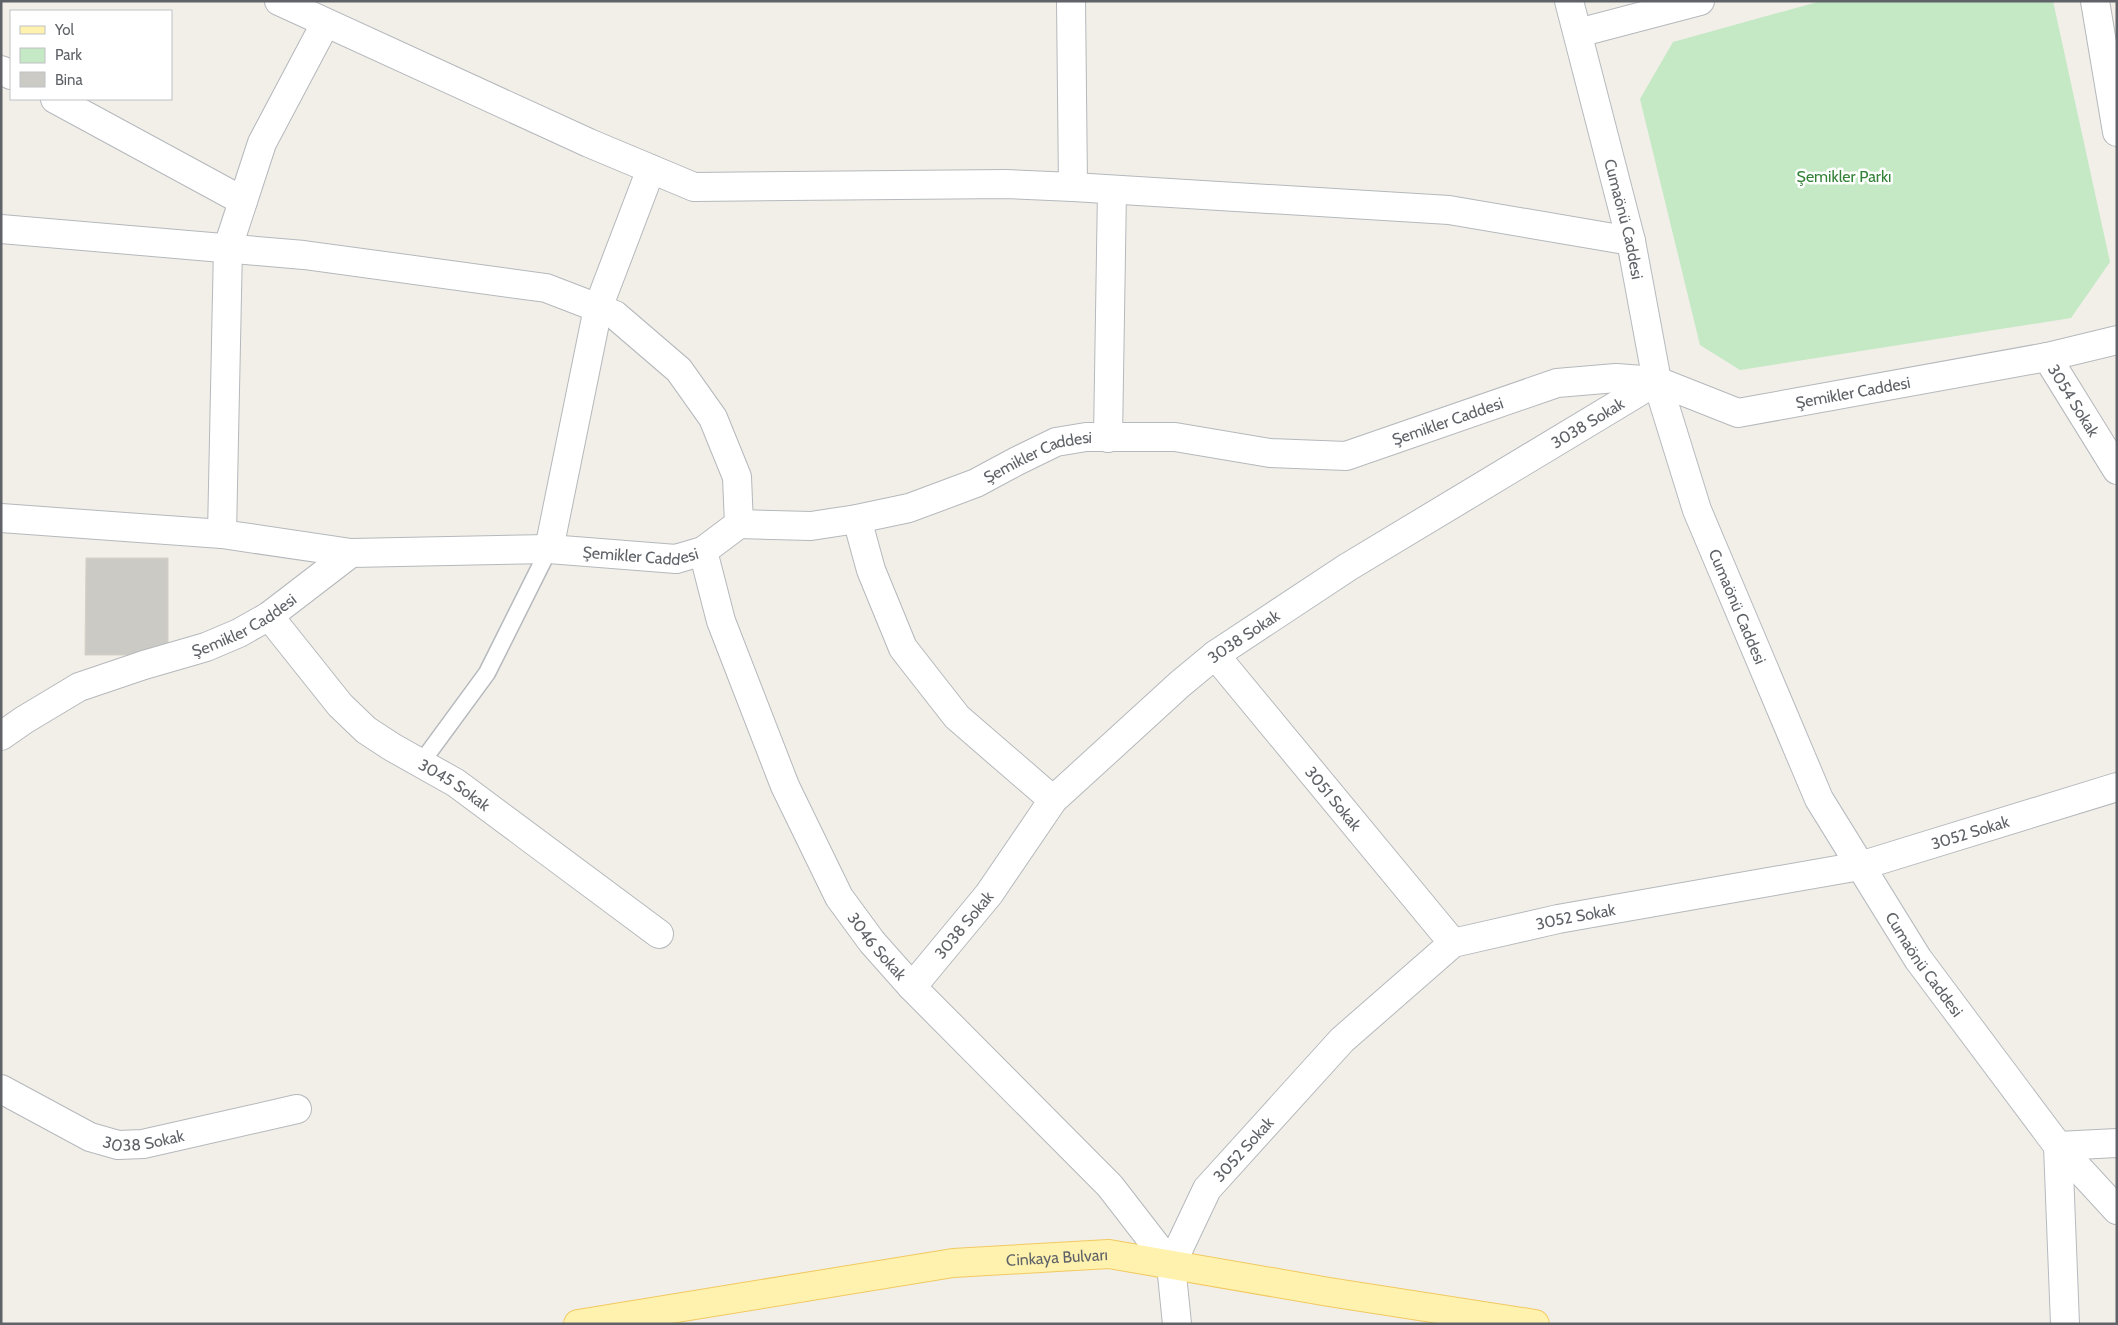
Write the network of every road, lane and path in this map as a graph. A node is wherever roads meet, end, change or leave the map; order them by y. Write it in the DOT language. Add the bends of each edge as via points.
graph roads {
  1 [pos="279,1"];
  2 [pos="1071,1"];
  3 [pos="1569,1"];
  4 [pos="1700,1"];
  5 [pos="2094,1"];
  6 [pos="326,24"];
  7 [pos="1578,33"];
  8 [pos="57,100"];
  9 [pos="2117,132"];
  10 [pos="651,169"];
  11 [pos="1073,187"];
  12 [pos="1112,190"];
  13 [pos="243,201"];
  14 [pos="1,229"];
  15 [pos="1631,241"];
  16 [pos="228,247"];
  17 [pos="598,308"];
  18 [pos="2117,340"];
  19 [pos="2047,357"];
  20 [pos="1657,381"];
  21 [pos="1108,438"];
  22 [pos="2117,470"];
  23 [pos="1,518"];
  24 [pos="857,519"];
  25 [pos="739,524"];
  26 [pos="222,534"];
  27 [pos="548,549"];
  28 [pos="703,551"];
  29 [pos="351,553"];
  30 [pos="269,616"];
  31 [pos="1215,655"];
  32 [pos="1,736"];
  33 [pos="421,763"];
  34 [pos="2116,789"];
  35 [pos="1052,800"];
  36 [pos="1860,866"];
  37 [pos="659,934"];
  38 [pos="1453,942"];
  39 [pos="912,987"];
  40 [pos="1,1089"];
  41 [pos="297,1109"];
  42 [pos="2117,1143"];
  43 [pos="2058,1146"];
  44 [pos="2117,1210"];
  45 [pos="1171,1265"];
  46 [pos="578,1324"];
  47 [pos="1177,1324"];
  48 [pos="1536,1324"];
  49 [pos="2065,1324"];
  1 -- 6 [label="street"];
  2 -- 11 [label="street"];
  3 -- 7 [label="street, Cumaönü Caddesi"];
  4 -- 7 [label="street"];
  5 -- 9 [label="street"];
  6 -- 10 [label="street"];
  6 -- 13 [label="street" via="262,144"];
  7 -- 15 [label="street, Cumaönü Caddesi"];
  8 -- 13 [label="street"];
  10 -- 11 [label="street" via="694,187 996,184"];
  10 -- 17 [label="street"];
  11 -- 12 [label="street"];
  12 -- 15 [label="street" via="1449,210"];
  12 -- 21 [label="street"];
  13 -- 16 [label="street"];
  14 -- 16 [label="street"];
  15 -- 20 [label="street, Cumaönü Caddesi"];
  16 -- 17 [label="street" via="546,288"];
  16 -- 26 [label="street"];
  17 -- 25 [label="street" via="615,315 679,370 713,418 737,477"];
  17 -- 27 [label="street"];
  18 -- 19 [label="street, Şemikler Caddesi"];
  19 -- 20 [label="street, Şemikler Caddesi" via="1738,413"];
  19 -- 22 [label="street, 3054 Sokak"];
  20 -- 21 [label="street, Şemikler Caddesi" via="1616,378 1557,383 1346,456 1270,453 1175,438"];
  20 -- 31 [label="street, 3038 Sokak" via="1348,567"];
  20 -- 36 [label="street, Cumaönü Caddesi" via="1697,510 1819,799"];
  21 -- 24 [label="street, Şemikler Caddesi" via="1086,437 1056,442 976,483 909,508"];
  23 -- 26 [label="street"];
  24 -- 25 [label="street, Şemikler Caddesi" via="810,526"];
  24 -- 35 [label="street" via="871,570 903,648 957,718"];
  25 -- 28 [label="street, Şemikler Caddesi"];
  26 -- 29 [label="street"];
  27 -- 28 [label="street, Şemikler Caddesi" via="676,560"];
  27 -- 29 [label="street, Şemikler Caddesi"];
  27 -- 33 [label="lane" via="487,673"];
  28 -- 39 [label="street, 3046 Sokak" via="721,621 799,816 839,897 872,942"];
  29 -- 30 [label="street, Şemikler Caddesi"];
  30 -- 32 [label="street, Şemikler Caddesi" via="206,647 79,687"];
  30 -- 33 [label="street, 3045 Sokak" via="340,705 366,730"];
  31 -- 35 [label="street, 3038 Sokak"];
  31 -- 38 [label="street, 3051 Sokak"];
  33 -- 37 [label="street, 3045 Sokak" via="456,783"];
  34 -- 36 [label="street, 3052 Sokak"];
  35 -- 39 [label="street, 3038 Sokak" via="989,894"];
  36 -- 38 [label="street, 3052 Sokak" via="1558,919"];
  36 -- 43 [label="street, Cumaönü Caddesi" via="1918,959"];
  38 -- 45 [label="street, 3052 Sokak" via="1342,1040 1207,1189"];
  39 -- 45 [label="street, 3046 Sokak" via="1110,1186"];
  40 -- 41 [label="street, 3038 Sokak" via="90,1137 118,1145 143,1144"];
  42 -- 43 [label="street"];
  43 -- 44 [label="street, Cumaönü Caddesi"];
  43 -- 49 [label="street"];
  45 -- 46 [label="main road, Cinkaya Bulvarı" via="1109,1254 953,1263"];
  45 -- 47 [label="street"];
  45 -- 48 [label="main road, Cinkaya Bulvarı"];
}
